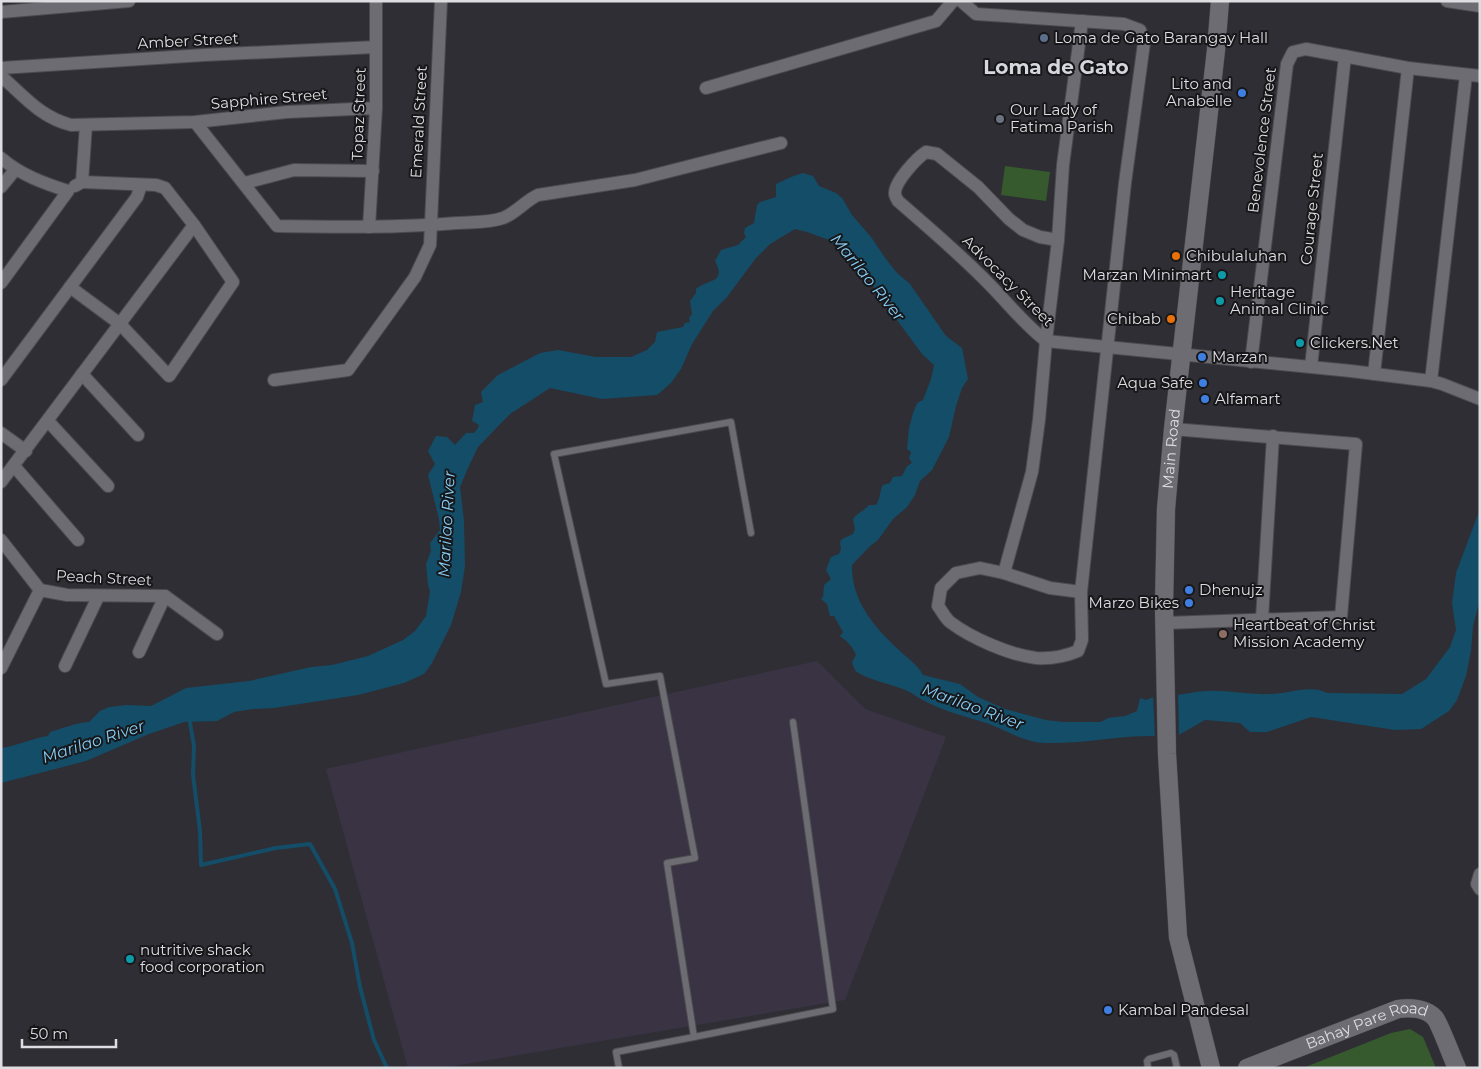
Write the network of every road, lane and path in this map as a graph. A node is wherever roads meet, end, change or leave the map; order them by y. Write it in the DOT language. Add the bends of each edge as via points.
graph roads {
  1 [pos="129,1"];
  2 [pos="376,1"];
  3 [pos="441,1"];
  4 [pos="953,1"];
  5 [pos="961,1"];
  6 [pos="1220,1"];
  7 [pos="1447,1"];
  8 [pos="1480,6"];
  9 [pos="1,12"];
  10 [pos="1082,21"];
  11 [pos="376,48"];
  12 [pos="1345,56"];
  13 [pos="1,68"];
  14 [pos="1408,68"];
  15 [pos="1466,75"];
  16 [pos="1,76"];
  17 [pos="1480,76"];
  18 [pos="706,88"];
  19 [pos="376,108"];
  20 [pos="195,122"];
  21 [pos="86,125"];
  22 [pos="781,143"];
  23 [pos="1,158"];
  24 [pos="15,170"];
  25 [pos="373,171"];
  26 [pos="82,182"];
  27 [pos="245,183"];
  28 [pos="141,185"];
  29 [pos="1,187"];
  30 [pos="68,191"];
  31 [pos="194,225"];
  32 [pos="431,225"];
  33 [pos="369,227"];
  34 [pos="1058,240"];
  35 [pos="1,283"];
  36 [pos="70,287"];
  37 [pos="120,324"];
  38 [pos="1046,341"];
  39 [pos="1108,346"];
  40 [pos="1181,354"];
  41 [pos="1251,362"];
  42 [pos="1311,367"];
  43 [pos="82,374"];
  44 [pos="1374,374"];
  45 [pos="1,380"];
  46 [pos="274,380"];
  47 [pos="1431,381"];
  48 [pos="1480,400"];
  49 [pos="48,421"];
  50 [pos="1173,429"];
  51 [pos="1,433"];
  52 [pos="138,434"];
  53 [pos="1273,436"];
  54 [pos="26,451"];
  55 [pos="14,466"];
  56 [pos="1,482"];
  57 [pos="108,486"];
  58 [pos="751,532"];
  59 [pos="1,540"];
  60 [pos="78,540"];
  61 [pos="1004,573"];
  62 [pos="40,590"];
  63 [pos="1081,592"];
  64 [pos="98,596"];
  65 [pos="165,596"];
  66 [pos="1262,620"];
  67 [pos="1165,623"];
  68 [pos="217,634"];
  69 [pos="139,652"];
  70 [pos="65,666"];
  71 [pos="1,668"];
  72 [pos="793,722"];
  73 [pos="1480,874"];
  74 [pos="1480,889"];
  75 [pos="694,1037"];
  76 [pos="619,1068"];
  77 [pos="1148,1068"];
  78 [pos="1177,1068"];
  79 [pos="1212,1068"];
  80 [pos="1247,1068"];
  81 [pos="1457,1068"];
  1 -- 9 [label="street"];
  2 -- 11 [label="street, Topaz Street"];
  3 -- 32 [label="street, Emerald Street"];
  4 -- 18 [label="street" via="936,21"];
  5 -- 10 [label="street" via="976,14"];
  6 -- 40 [label="main road, Main Road"];
  7 -- 8 [label="street"];
  10 -- 34 [label="street" via="1063,165"];
  10 -- 39 [label="street" via="1124,24 1140,30 1144,43"];
  11 -- 13 [label="street, Amber Street"];
  11 -- 19 [label="street, Topaz Street"];
  12 -- 14 [label="street, Benevolence Street"];
  12 -- 41 [label="street, Benevolence Street" via="1306,49 1293,52 1287,64"];
  12 -- 42 [label="street, Courage Street"];
  14 -- 15 [label="street, Benevolence Street"];
  14 -- 44 [label="street"];
  15 -- 17 [label="street, Benevolence Street"];
  15 -- 47 [label="street"];
  16 -- 21 [label="street, Sapphire Street" via="42,113 56,121"];
  19 -- 20 [label="street, Sapphire Street" via="288,112"];
  19 -- 25 [label="street, Topaz Street"];
  20 -- 21 [label="street, Sapphire Street"];
  20 -- 27 [label="street"];
  21 -- 26 [label="street"];
  22 -- 32 [label="street" via="635,180 538,195 503,218"];
  23 -- 24 [label="street"];
  24 -- 29 [label="street"];
  24 -- 30 [label="street"];
  25 -- 27 [label="street" via="294,170"];
  25 -- 33 [label="street, Topaz Street"];
  26 -- 28 [label="street"];
  26 -- 30 [label="street"];
  27 -- 33 [label="street" via="277,226"];
  28 -- 31 [label="street" via="165,188"];
  28 -- 36 [label="street" via="137,197"];
  30 -- 35 [label="street"];
  31 -- 37 [label="street"];
  31 -- 37 [label="street" via="234,282 169,376"];
  32 -- 33 [label="street"];
  32 -- 46 [label="street, Emerald Street" via="430,245 415,277 348,370"];
  34 -- 38 [label="street"];
  34 -- 38 [label="street, Advocacy Street" via="1023,230 937,154 926,152 917,158 895,193 898,202 944,240 1030,329"];
  36 -- 37 [label="street"];
  36 -- 45 [label="street"];
  37 -- 43 [label="street"];
  38 -- 39 [label="street, Advocacy Street"];
  38 -- 61 [label="street" via="1032,472"];
  39 -- 40 [label="street, Advocacy Street"];
  39 -- 63 [label="street"];
  40 -- 41 [label="street, Advocacy Street"];
  40 -- 50 [label="main road, Main Road"];
  41 -- 42 [label="street, Advocacy Street"];
  42 -- 44 [label="street, Advocacy Street"];
  43 -- 49 [label="street"];
  43 -- 52 [label="street"];
  44 -- 47 [label="street, Advocacy Street"];
  47 -- 48 [label="street, Advocacy Street"];
  49 -- 54 [label="street"];
  49 -- 57 [label="street"];
  50 -- 53 [label="street"];
  50 -- 67 [label="main road, Main Road" via="1166,509"];
  51 -- 54 [label="street"];
  53 -- 66 [label="street"];
  53 -- 66 [label="street" via="1356,444 1340,616"];
  54 -- 55 [label="street"];
  55 -- 56 [label="street"];
  55 -- 60 [label="street"];
  58 -- 75 [label="lane" via="730,422 554,454 606,684 660,676 695,858 667,863"];
  59 -- 62 [label="street, Peach Street"];
  61 -- 63 [label="street" via="1050,588"];
  61 -- 63 [label="street" via="980,568 956,572 941,588 938,606 948,621 1015,654 1038,658 1078,651 1082,640"];
  62 -- 64 [label="street, Peach Street" via="67,596"];
  62 -- 71 [label="street"];
  64 -- 65 [label="street, Peach Street"];
  64 -- 70 [label="street"];
  65 -- 68 [label="street, Peach Street"];
  65 -- 69 [label="street"];
  66 -- 67 [label="street"];
  67 -- 79 [label="main road, Main Road" via="1167,754 1178,937"];
  72 -- 75 [label="lane" via="833,1009"];
  73 -- 74 [label="street" via="1477,884"];
  75 -- 76 [label="lane" via="616,1052"];
  77 -- 78 [label="lane" via="1149,1059 1167,1053 1174,1055"];
  80 -- 81 [label="main road, Bahay Pare Road" via="1398,1008 1411,1007 1435,1018"];
}
